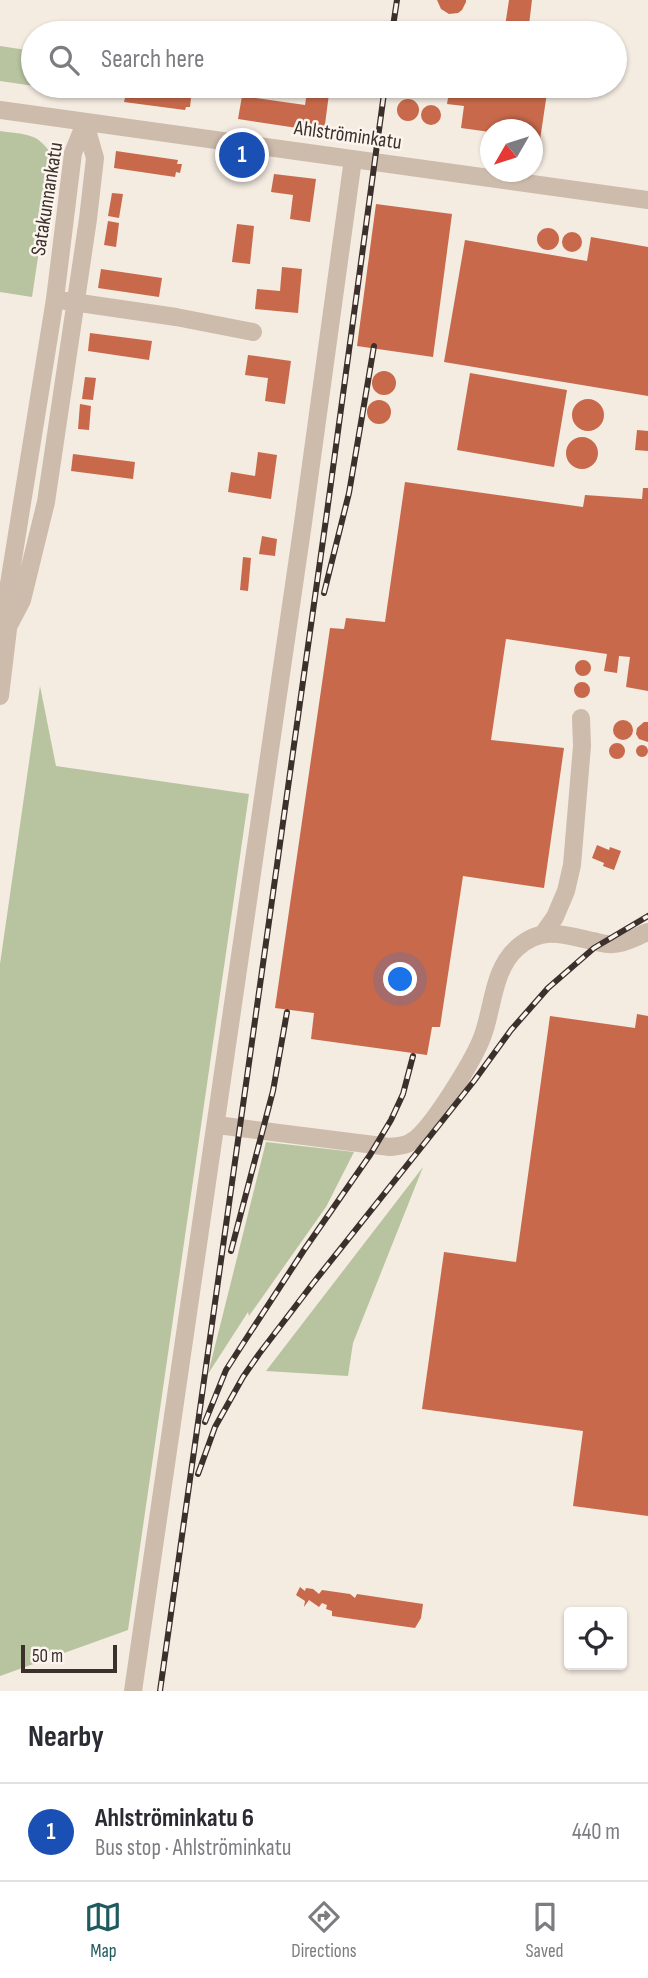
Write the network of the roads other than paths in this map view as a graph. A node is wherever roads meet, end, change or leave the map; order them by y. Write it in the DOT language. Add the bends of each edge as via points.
graph roads {
  1 [pos="0,110"];
  2 [pos="85,123"];
  3 [pos="353,159"];
  4 [pos="648,200"];
  5 [pos="55,299"];
  6 [pos="75,303"];
  7 [pos="253,332"];
  8 [pos="8,629"];
  9 [pos="0,696"];
  10 [pos="581,718"];
  11 [pos="648,932"];
  12 [pos="543,934"];
  13 [pos="217,1125"];
  14 [pos="133,1691"];
  1 -- 2 [label="street, Ahlströminkatu"];
  2 -- 3 [label="street, Ahlströminkatu"];
  2 -- 5 [label="street, Satakunnankatu" via="73,153"];
  2 -- 6 [label="street, Satakunnankatu" via="95,158"];
  3 -- 4 [label="street, Ahlströminkatu"];
  3 -- 13 [label="street"];
  5 -- 6 [label="street"];
  5 -- 8 [label="street, Satakunnankatu" via="7,596"];
  6 -- 7 [label="street"];
  6 -- 8 [label="street, Satakunnankatu" via="41,526 22,600"];
  8 -- 9 [label="street, Satakunnankatu"];
  10 -- 12 [label="street" via="572,865 555,918"];
  11 -- 12 [label="street" via="613,944 559,932"];
  12 -- 13 [label="street" via="514,950 502,970 478,1049 454,1090 412,1142 390,1147"];
  13 -- 14 [label="street"];
}
